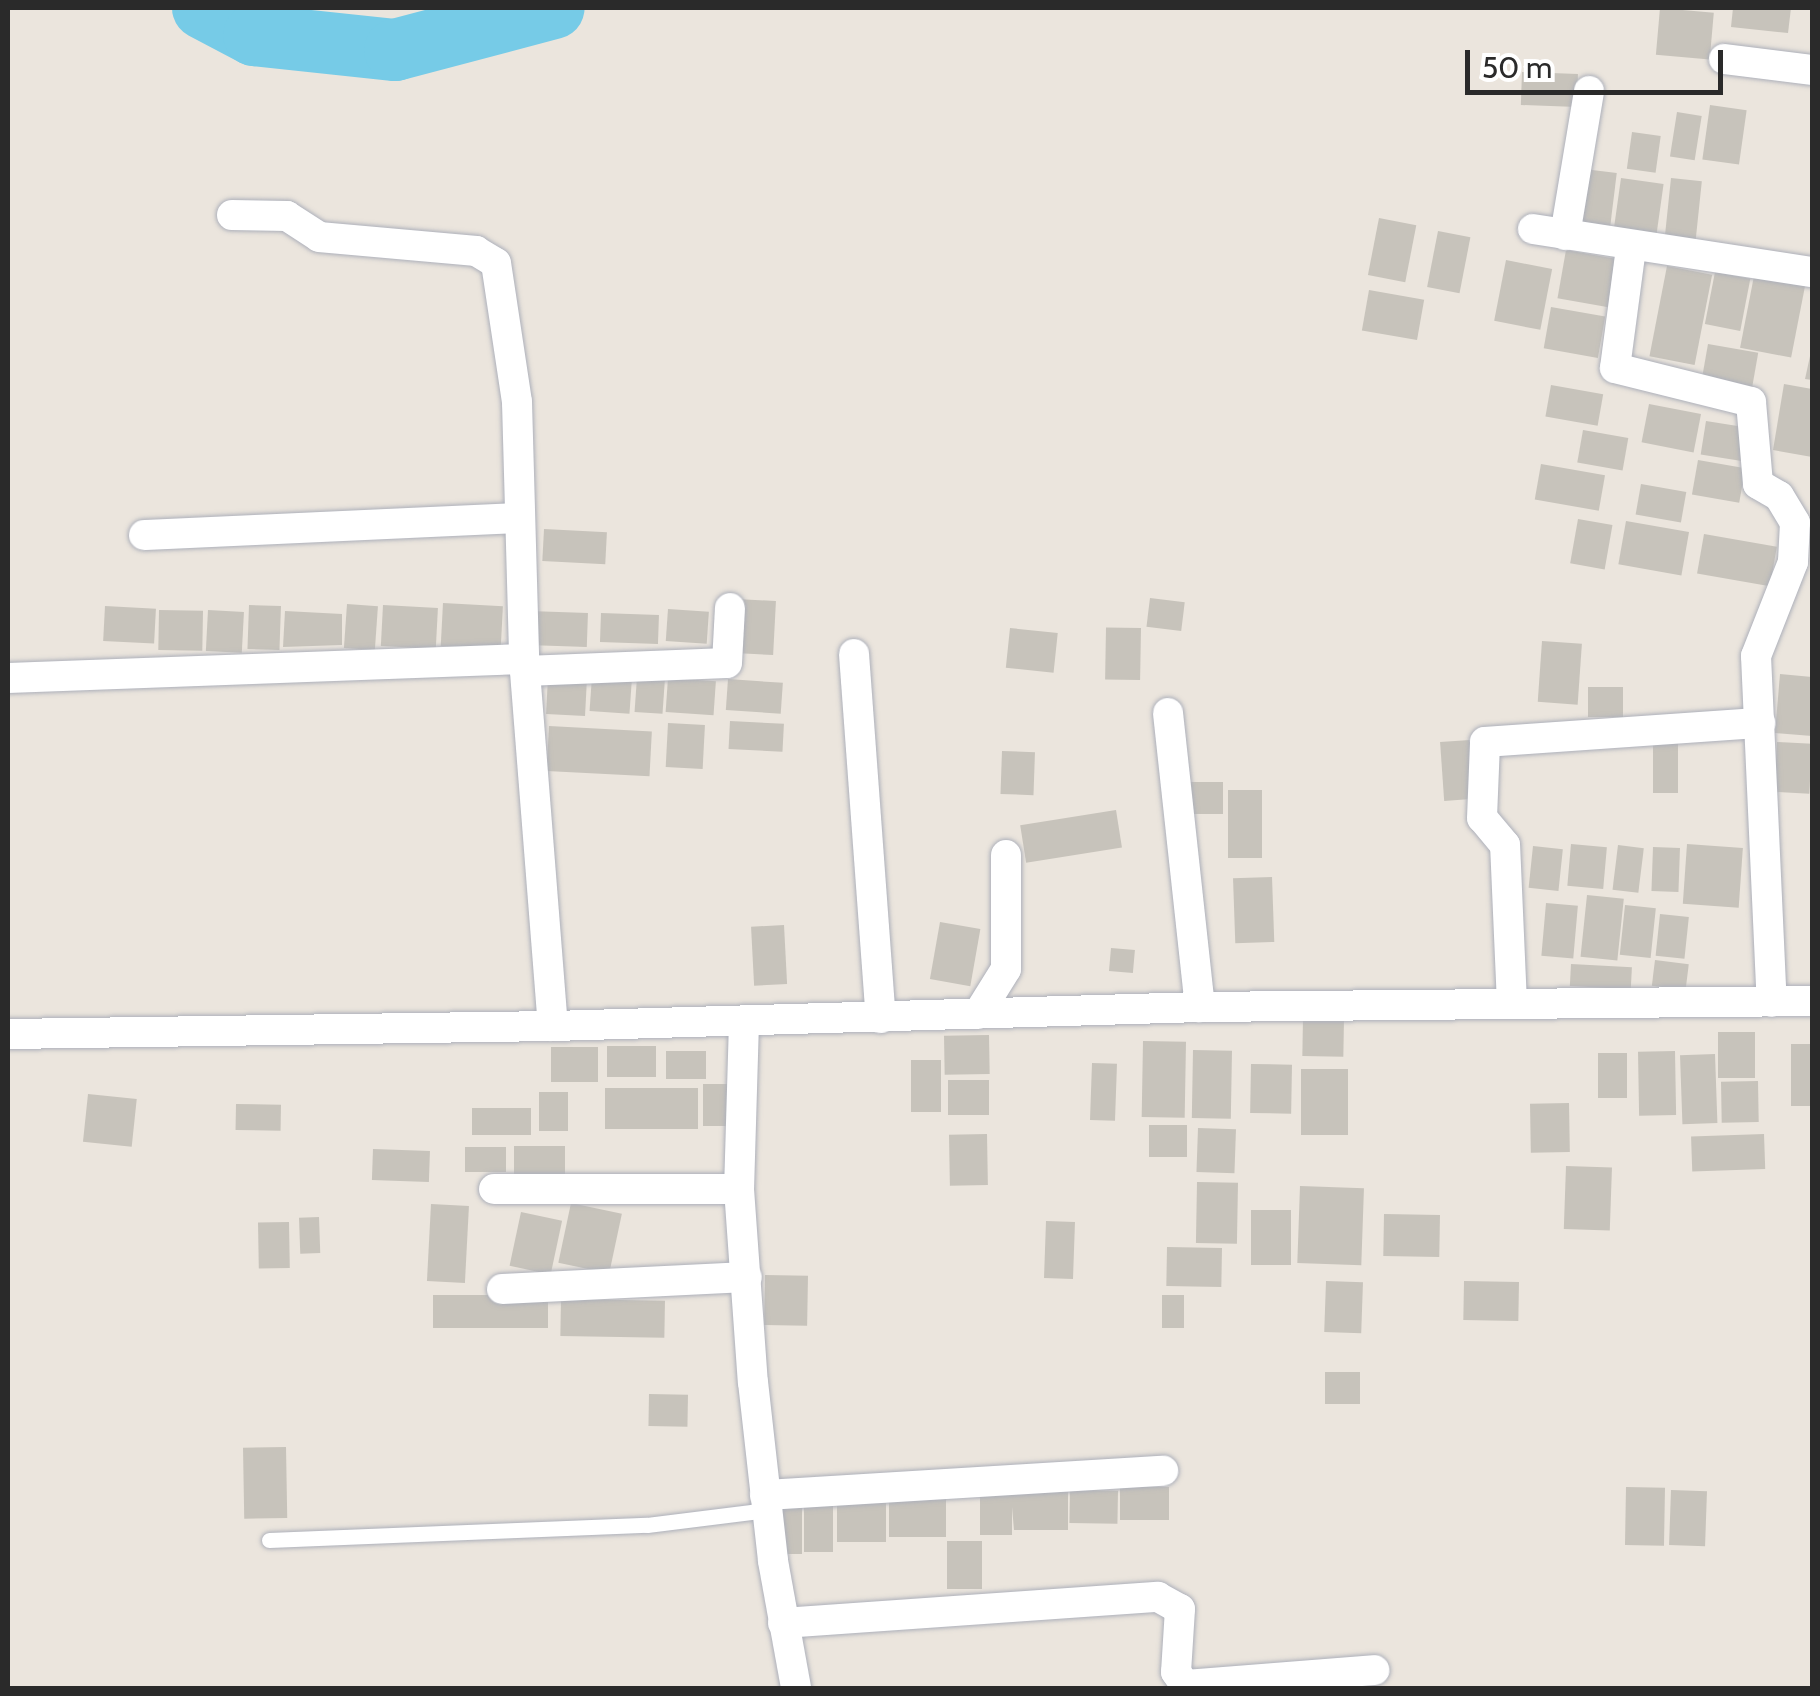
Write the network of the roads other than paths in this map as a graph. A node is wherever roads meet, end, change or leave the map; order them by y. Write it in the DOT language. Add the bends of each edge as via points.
graph roads {
  1 [pos="1724,59"];
  2 [pos="1812,70"];
  3 [pos="1589,91"];
  4 [pos="232,215"];
  5 [pos="1533,229"];
  6 [pos="1565,235"];
  7 [pos="1632,248"];
  8 [pos="1812,272"];
  9 [pos="520,518"];
  10 [pos="144,535"];
  11 [pos="730,608"];
  12 [pos="854,654"];
  13 [pos="525,665"];
  14 [pos="8,678"];
  15 [pos="1168,713"];
  16 [pos="1760,724"];
  17 [pos="1006,855"];
  18 [pos="1812,1001"];
  19 [pos="1772,1002"];
  20 [pos="1512,1004"];
  21 [pos="1200,1007"];
  22 [pos="978,1014"];
  23 [pos="881,1018"];
  24 [pos="744,1022"];
  25 [pos="553,1026"];
  26 [pos="8,1034"];
  27 [pos="494,1189"];
  28 [pos="740,1189"];
  29 [pos="746,1277"];
  30 [pos="502,1290"];
  31 [pos="1163,1471"];
  32 [pos="766,1503"];
  33 [pos="269,1540"];
  34 [pos="783,1623"];
  35 [pos="1374,1670"];
  36 [pos="1180,1685"];
  37 [pos="796,1688"];
  1 -- 2 [label="street"];
  3 -- 6 [label="street"];
  4 -- 9 [label="street" via="287,216 319,237 476,251 496,264 513,354"];
  5 -- 6 [label="street"];
  6 -- 7 [label="street"];
  7 -- 8 [label="street"];
  7 -- 16 [label="street" via="1614,368 1751,402 1758,484 1790,508 1794,562 1756,656"];
  9 -- 10 [label="street"];
  9 -- 13 [label="street"];
  11 -- 13 [label="street" via="727,663"];
  12 -- 23 [label="street"];
  13 -- 14 [label="street"];
  13 -- 25 [label="street"];
  15 -- 21 [label="street"];
  16 -- 19 [label="street"];
  16 -- 20 [label="street" via="1485,742 1482,818 1504,845"];
  17 -- 22 [label="street" via="1006,968"];
  18 -- 19 [label="street"];
  19 -- 20 [label="street"];
  20 -- 21 [label="street"];
  21 -- 22 [label="street"];
  22 -- 23 [label="street"];
  23 -- 24 [label="street"];
  24 -- 25 [label="street"];
  24 -- 28 [label="street"];
  25 -- 26 [label="street"];
  27 -- 28 [label="street"];
  28 -- 29 [label="street"];
  29 -- 30 [label="street"];
  29 -- 32 [label="street"];
  31 -- 32 [label="street"];
  32 -- 33 [label="lane" via="647,1525"];
  32 -- 34 [label="street"];
  34 -- 36 [label="street" via="1158,1597 1180,1610"];
  34 -- 37 [label="street"];
  35 -- 36 [label="street"];
}
